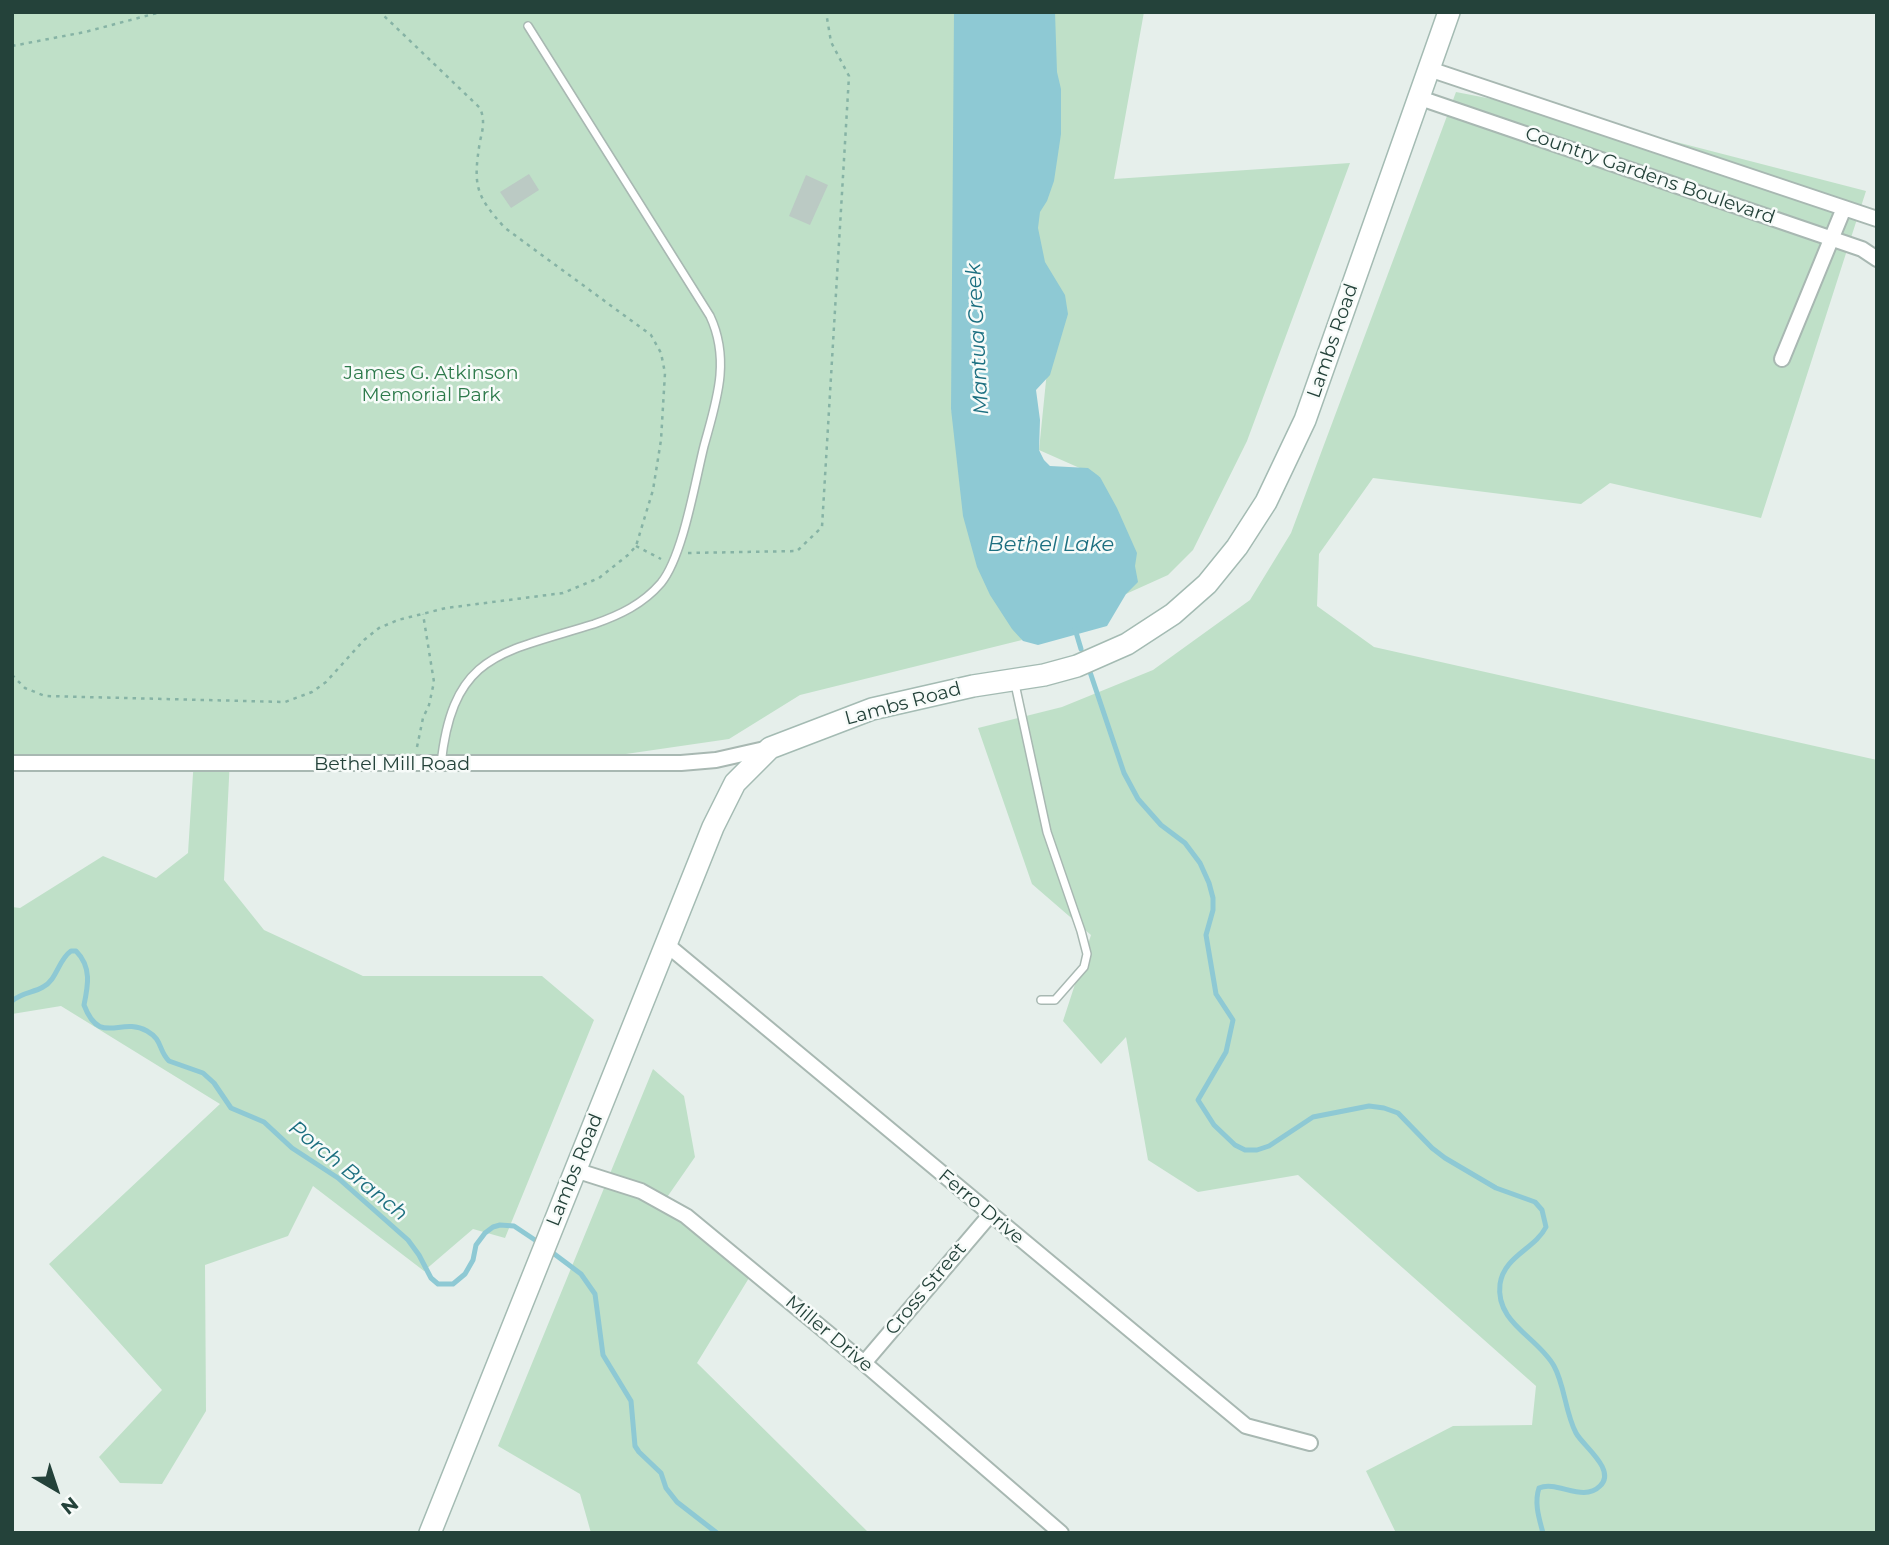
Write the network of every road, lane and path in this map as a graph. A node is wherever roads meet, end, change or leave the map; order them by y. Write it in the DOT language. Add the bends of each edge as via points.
graph roads {
  1 [pos="161,12"];
  2 [pos="380,12"];
  3 [pos="393,12"];
  4 [pos="827,12"];
  5 [pos="1449,12"];
  6 [pos="386,17"];
  7 [pos="528,26"];
  8 [pos="12,46"];
  9 [pos="1429,69"];
  10 [pos="1420,98"];
  11 [pos="1844,208"];
  12 [pos="1877,219"];
  13 [pos="1831,239"];
  14 [pos="1877,259"];
  15 [pos="1782,359"];
  16 [pos="636,546"];
  17 [pos="675,558"];
  18 [pos="422,613"];
  19 [pos="12,675"];
  20 [pos="1015,680"];
  21 [pos="770,748"];
  22 [pos="12,763"];
  23 [pos="414,764"];
  24 [pos="440,764"];
  25 [pos="666,944"];
  26 [pos="1041,1000"];
  27 [pos="575,1170"];
  28 [pos="990,1215"];
  29 [pos="864,1363"];
  30 [pos="1310,1443"];
  31 [pos="430,1533"];
  32 [pos="1061,1533"];
  1 -- 8 [label="path"];
  2 -- 6 [label="path"];
  3 -- 6 [label="path"];
  4 -- 17 [label="path" via="831,42 849,76 822,527 797,551 690,553"];
  5 -- 9 [label="main road, Lambs Road"];
  6 -- 16 [label="path" via="480,108 484,122 476,182 492,213 505,228 651,335 658,345 665,373 661,440 653,490"];
  7 -- 17 [label="lane" via="706,309 718,336 720,382"];
  9 -- 10 [label="main road, Lambs Road"];
  9 -- 11 [label="street, Country Gardens Boulevard"];
  10 -- 13 [label="street, Country Gardens Boulevard"];
  10 -- 20 [label="main road, Lambs Road" via="1305,420 1266,502 1237,547 1207,584 1173,614 1127,643 1077,666"];
  11 -- 12 [label="street, Country Gardens Boulevard"];
  11 -- 13 [label="street"];
  13 -- 14 [label="street, Country Gardens Boulevard"];
  13 -- 15 [label="street"];
  16 -- 17 [label="path" via="659,559"];
  16 -- 18 [label="path" via="598,578 563,593"];
  17 -- 24 [label="lane" via="653,592 624,612 513,649 479,669 451,709"];
  18 -- 19 [label="path" via="379,628 326,682 285,702 44,696 25,688"];
  18 -- 23 [label="path" via="434,682"];
  20 -- 21 [label="main road, Lambs Road" via="872,709"];
  20 -- 26 [label="lane" via="1047,832 1087,954 1084,967 1055,1000"];
  21 -- 24 [label="street, Bethel Mill Road" via="681,763"];
  21 -- 25 [label="main road, Lambs Road" via="740,777 722,805"];
  22 -- 23 [label="street, Bethel Mill Road"];
  23 -- 24 [label="street, Bethel Mill Road"];
  25 -- 27 [label="main road, Lambs Road"];
  25 -- 28 [label="street, Ferro Drive"];
  27 -- 29 [label="street, Miller Drive" via="632,1187 686,1216"];
  27 -- 31 [label="main road, Lambs Road"];
  28 -- 29 [label="street, Cross Street"];
  28 -- 30 [label="street, Ferro Drive" via="1246,1426"];
  29 -- 32 [label="street, Miller Drive"];
}
